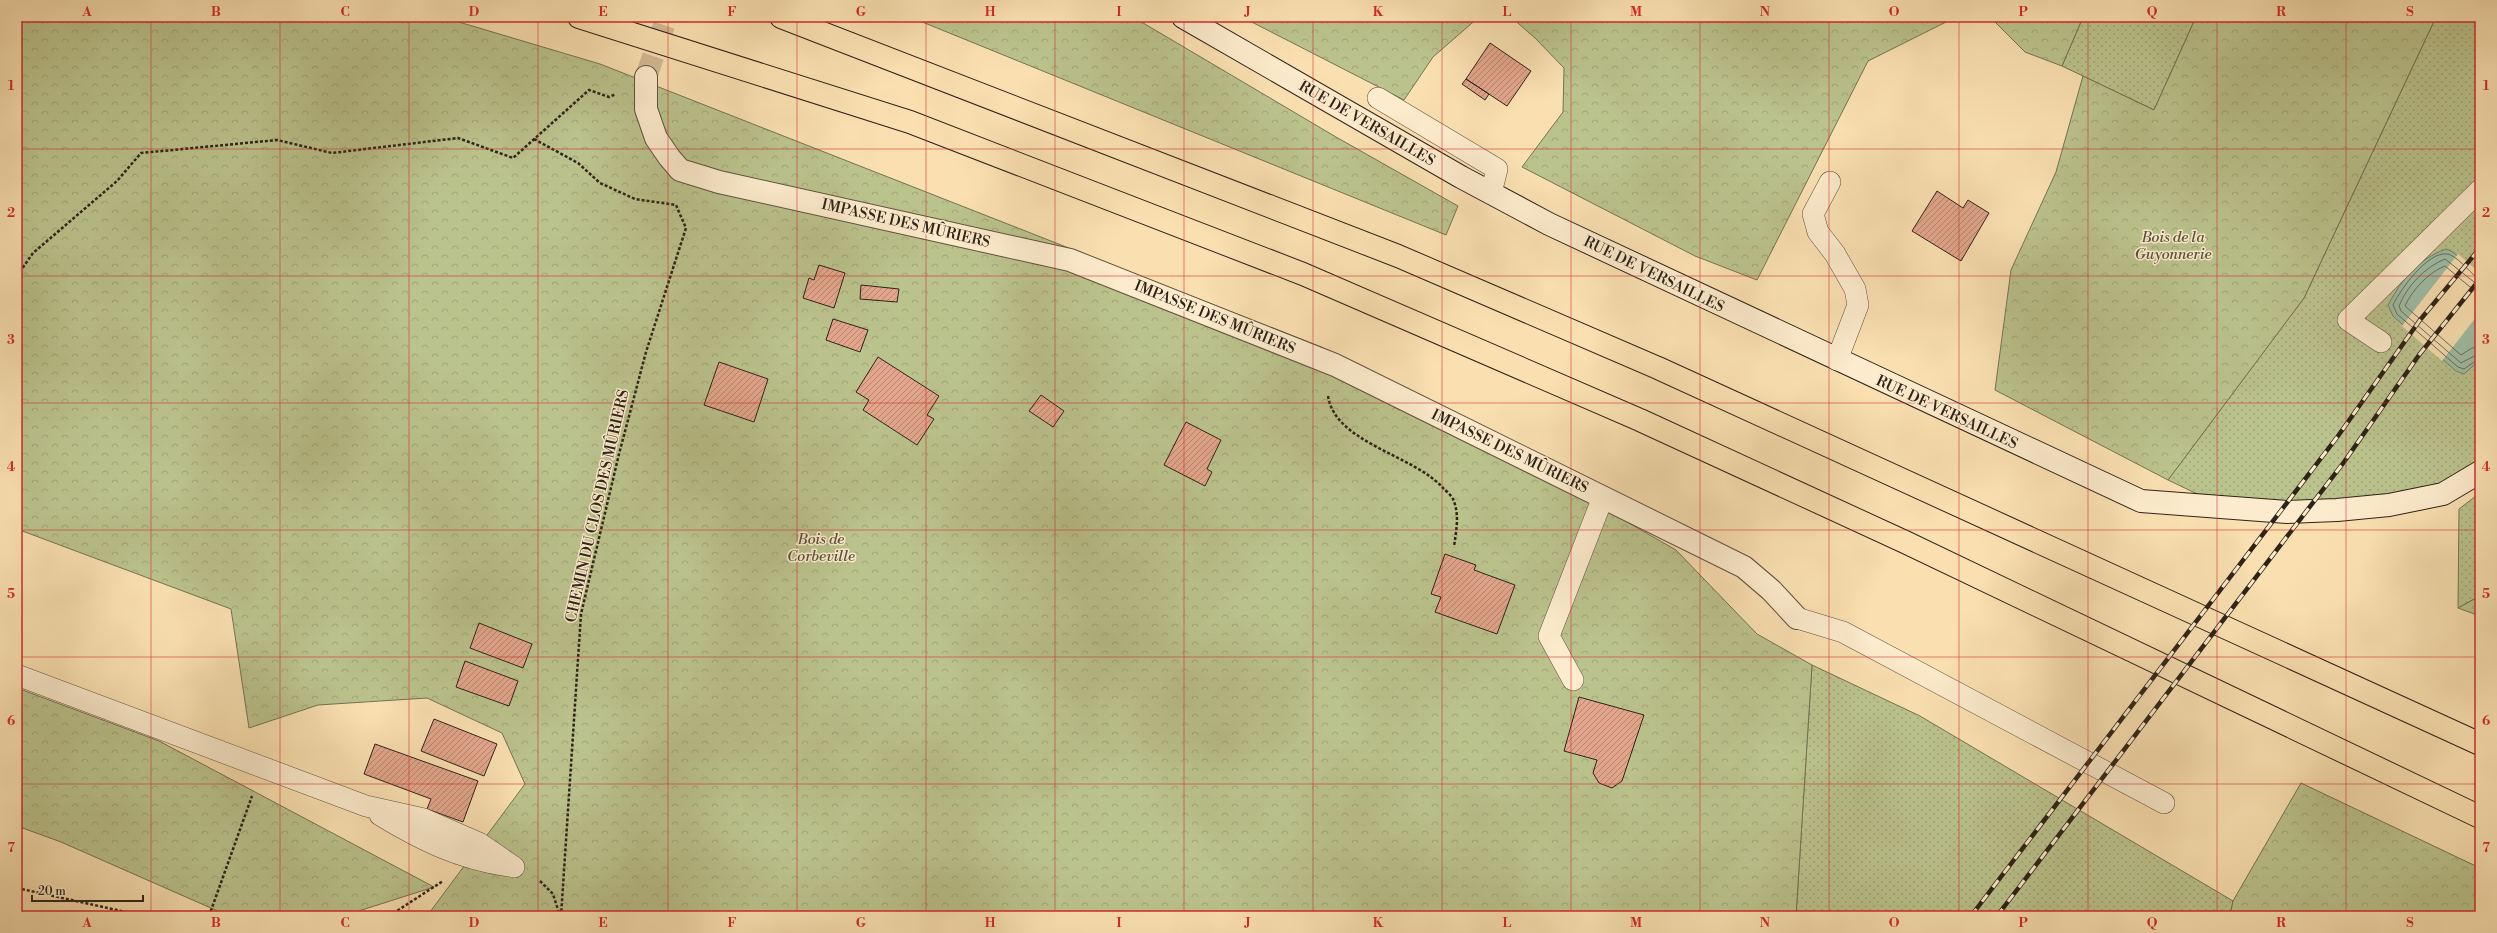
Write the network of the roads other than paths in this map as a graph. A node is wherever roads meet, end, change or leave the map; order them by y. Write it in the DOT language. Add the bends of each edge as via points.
graph roads {
  1 [pos="579,17"];
  2 [pos="781,17"];
  3 [pos="1183,17"];
  4 [pos="646,77"];
  5 [pos="1378,98"];
  6 [pos="1830,182"];
  7 [pos="2480,190"];
  8 [pos="1491,193"];
  9 [pos="2381,342"];
  10 [pos="1837,360"];
  11 [pos="2480,472"];
  12 [pos="1603,496"];
  13 [pos="1797,618"];
  14 [pos="17,676"];
  15 [pos="1573,680"];
  16 [pos="2480,744"];
  17 [pos="2164,803"];
  18 [pos="366,806"];
  19 [pos="2480,817"];
  1 -- 19 [label="highway" via="910,122 1302,274 1640,420 1898,538"];
  2 -- 16 [label="highway" via="1398,256 1658,368"];
  3 -- 8 [label="main road, RUE DE VERSAILLES"];
  4 -- 12 [label="main road, IMPASSE DES MÛRIERS" via="646,108 656,138 680,170 1070,260 1335,365"];
  5 -- 8 [label="lane" via="1497,169"];
  6 -- 10 [label="lane" via="1814,214 1818,232 1835,254 1855,288 1858,304"];
  7 -- 9 [label="lane" via="2348,320"];
  8 -- 10 [label="main road, RUE DE VERSAILLES" via="1549,224"];
  10 -- 11 [label="main road, RUE DE VERSAILLES" via="2141,501 2286,512 2337,510 2389,505 2443,494"];
  12 -- 13 [label="main road, IMPASSE DES MÛRIERS" via="1744,568 1772,590"];
  12 -- 15 [label="lane" via="1549,636"];
  13 -- 17 [label="lane" via="1843,632"];
  14 -- 18 [label="lane"];
  18 -- 18 [label="lane" via="424,819 479,843 514,867 475,860 418,838"];
}
